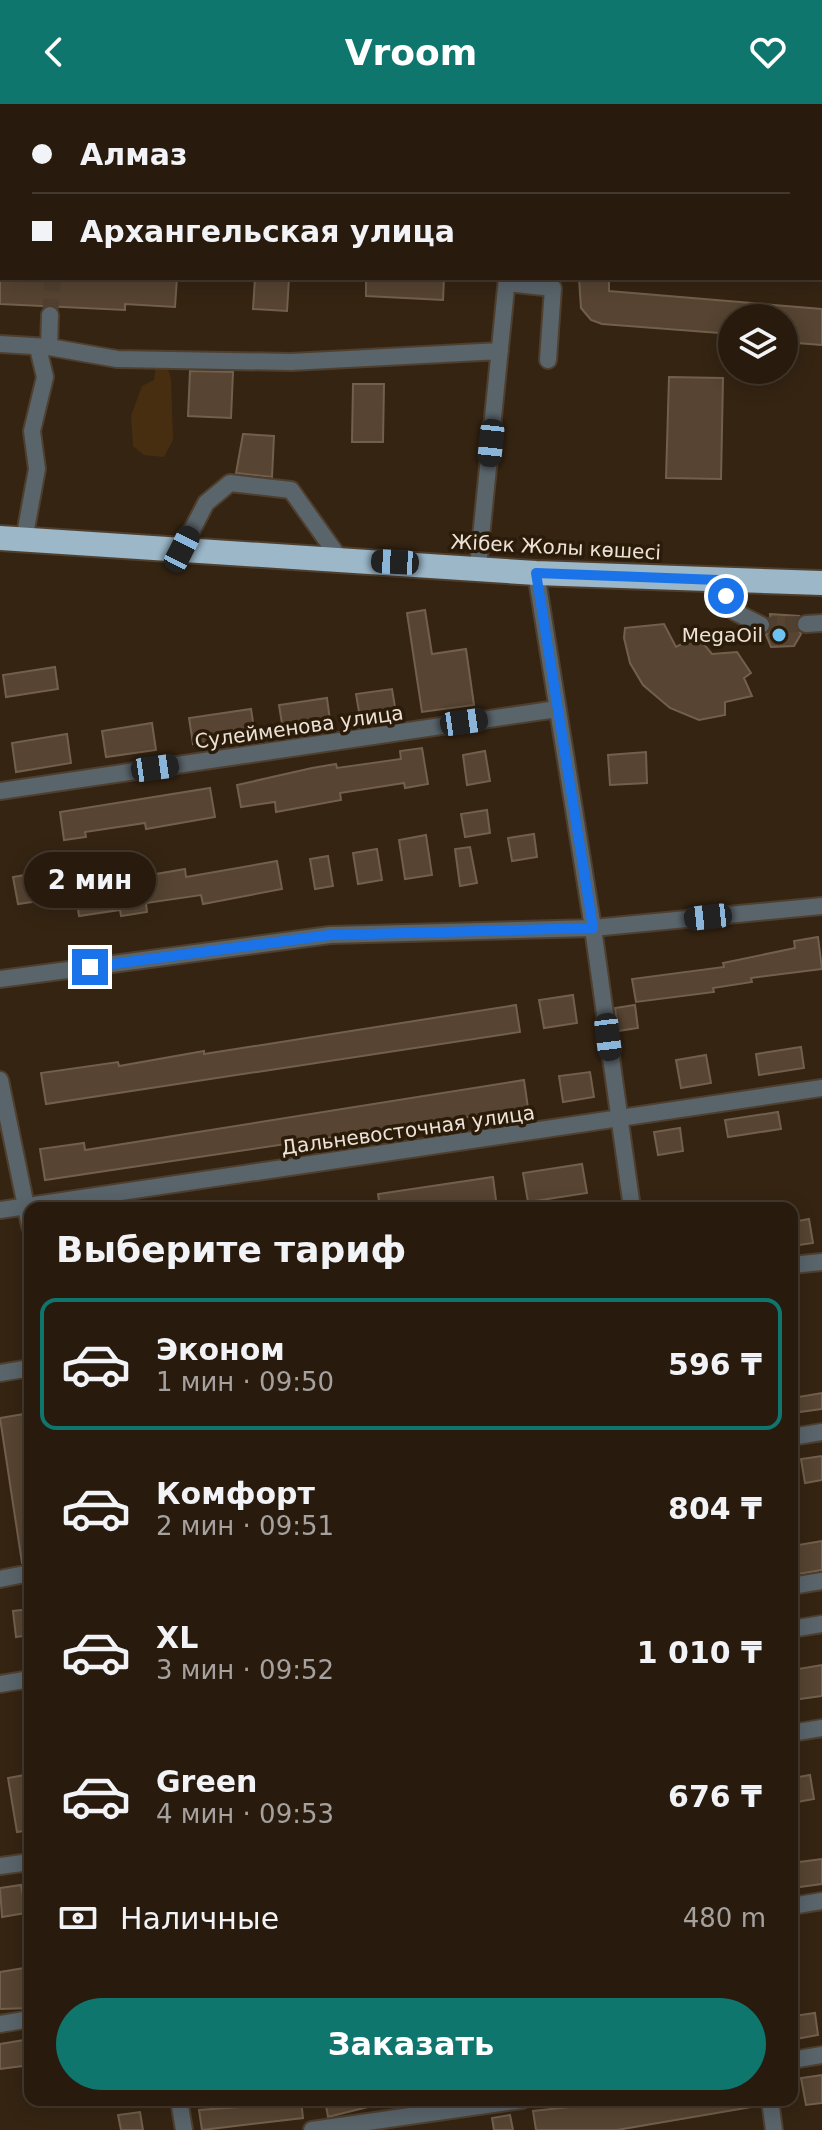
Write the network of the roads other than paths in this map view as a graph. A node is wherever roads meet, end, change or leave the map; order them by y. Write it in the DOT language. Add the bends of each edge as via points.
graph roads {
  1 [pos="507,281"];
  2 [pos="50,315"];
  3 [pos="0,344"];
  4 [pos="44,347"];
  5 [pos="500,351"];
  6 [pos="548,360"];
  7 [pos="12,539"];
  8 [pos="182,549"];
  9 [pos="340,559"];
  10 [pos="478,567"];
  11 [pos="536,573"];
  12 [pos="718,580"];
  13 [pos="822,583"];
  14 [pos="761,625"];
  15 [pos="557,709"];
  16 [pos="0,791"];
  17 [pos="822,906"];
  18 [pos="593,928"];
  19 [pos="0,979"];
  20 [pos="0,1080"];
  21 [pos="822,1088"];
  22 [pos="619,1119"];
  23 [pos="25,1202"];
  24 [pos="53,1202"];
  25 [pos="631,1202"];
  26 [pos="24,1206"];
  27 [pos="0,1210"];
  28 [pos="822,1262"];
  29 [pos="798,1264"];
  30 [pos="24,1369"];
  31 [pos="0,1373"];
  32 [pos="822,1432"];
  33 [pos="798,1436"];
  34 [pos="24,1574"];
  35 [pos="0,1579"];
  36 [pos="822,1581"];
  37 [pos="798,1585"];
  38 [pos="822,1624"];
  39 [pos="798,1628"];
  40 [pos="24,1680"];
  41 [pos="0,1684"];
  42 [pos="822,1728"];
  43 [pos="798,1732"];
  44 [pos="24,1863"];
  45 [pos="0,1866"];
  46 [pos="822,1901"];
  47 [pos="798,1905"];
  48 [pos="24,2020"];
  49 [pos="0,2024"];
  50 [pos="822,2055"];
  51 [pos="798,2059"];
  52 [pos="180,2106"];
  53 [pos="491,2106"];
  54 [pos="771,2106"];
  55 [pos="392,2125"];
  56 [pos="184,2130"];
  57 [pos="312,2130"];
  58 [pos="774,2130"];
  1 -- 5 [label="street"];
  1 -- 6 [label="street" via="553,288"];
  2 -- 4 [label="street"];
  3 -- 4 [label="street"];
  4 -- 5 [label="street" via="117,359 291,362"];
  4 -- 7 [label="street" via="45,377 32,431 37,469"];
  5 -- 10 [label="street"];
  7 -- 8 [label="highway, Жібек Жолы көшесі"];
  8 -- 9 [label="highway, Жібек Жолы көшесі"];
  8 -- 9 [label="street" via="206,503 230,483 246,483 291,490"];
  9 -- 10 [label="highway, Жібек Жолы көшесі"];
  10 -- 11 [label="highway, Жібек Жолы көшесі"];
  11 -- 12 [label="highway, Жібек Жолы көшесі"];
  11 -- 15 [label="street"];
  12 -- 13 [label="highway, Жібек Жолы көшесі"];
  12 -- 14 [label="street" via="735,612"];
  15 -- 16 [label="street, Сулейменова улица"];
  15 -- 18 [label="street"];
  17 -- 18 [label="street"];
  18 -- 19 [label="street" via="330,935"];
  18 -- 22 [label="street"];
  20 -- 23 [label="street"];
  21 -- 22 [label="street, Дальневосточная улица"];
  22 -- 24 [label="street, Дальневосточная улица"];
  22 -- 25 [label="street"];
  26 -- 27 [label="street, Дальневосточная улица"];
  28 -- 29 [label="street"];
  30 -- 31 [label="street"];
  32 -- 33 [label="street"];
  34 -- 35 [label="street"];
  36 -- 37 [label="street"];
  38 -- 39 [label="street"];
  40 -- 41 [label="street"];
  42 -- 43 [label="street"];
  44 -- 45 [label="street"];
  46 -- 47 [label="street"];
  48 -- 49 [label="street"];
  50 -- 51 [label="street"];
  52 -- 56 [label="street"];
  53 -- 55 [label="street"];
  54 -- 58 [label="street"];
  55 -- 57 [label="street"];
}
